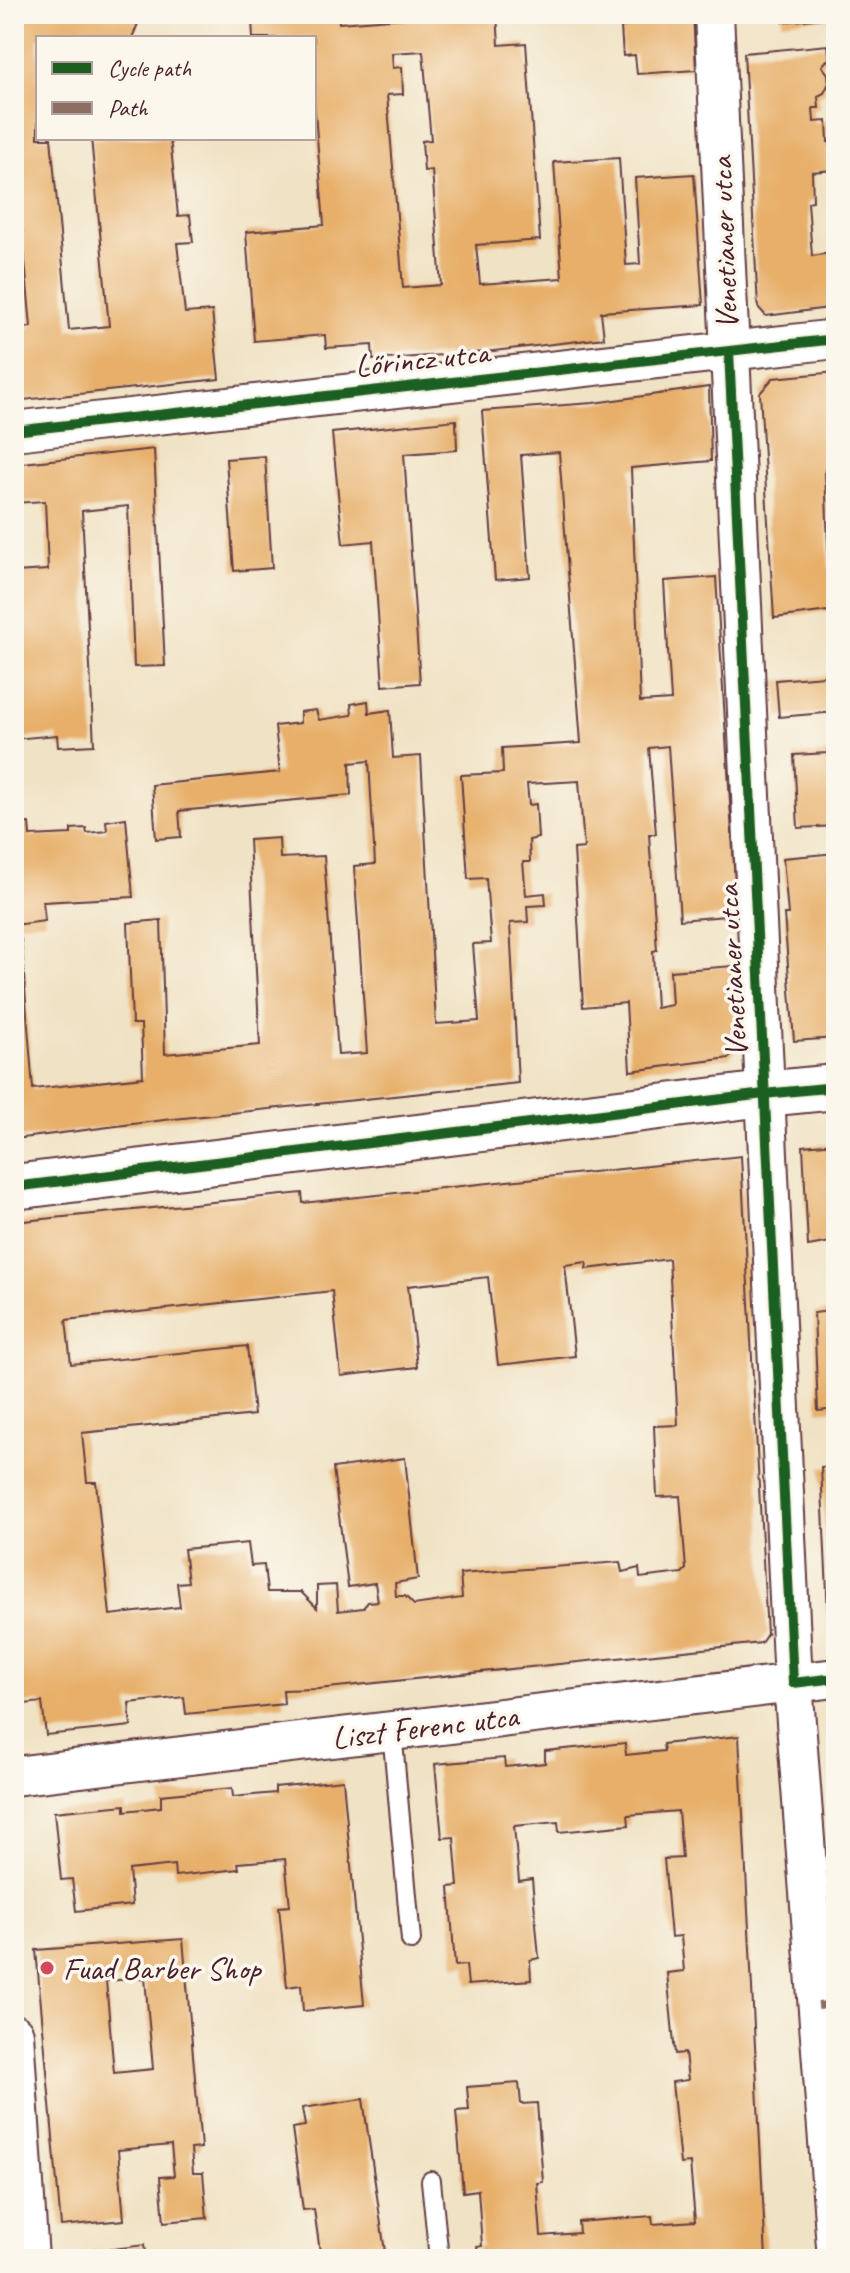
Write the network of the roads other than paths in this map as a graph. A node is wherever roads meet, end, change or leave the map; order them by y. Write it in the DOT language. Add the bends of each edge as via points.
graph roads {
  1 [pos="714,14"];
  2 [pos="836,339"];
  3 [pos="729,351"];
  4 [pos="14,431"];
  5 [pos="836,1087"];
  6 [pos="764,1094"];
  7 [pos="14,1187"];
  8 [pos="836,1678"];
  9 [pos="793,1683"];
  10 [pos="392,1731"];
  11 [pos="14,1776"];
  12 [pos="411,1940"];
  13 [pos="827,2005"];
  14 [pos="14,2034"];
  15 [pos="431,2181"];
  16 [pos="836,2246"];
  17 [pos="29,2259"];
  18 [pos="439,2259"];
  1 -- 3 [label="street, Venetianer utca"];
  2 -- 3 [label="street, Lőrincz utca"];
  3 -- 4 [label="street, Lőrincz utca"];
  3 -- 6 [label="street, Venetianer utca"];
  5 -- 6 [label="street"];
  6 -- 7 [label="street"];
  6 -- 9 [label="street, Venetianer utca"];
  8 -- 9 [label="street, Liszt Ferenc utca"];
  9 -- 10 [label="street, Liszt Ferenc utca"];
  9 -- 13 [label="street, Venetianer utca"];
  10 -- 11 [label="street, Liszt Ferenc utca"];
  10 -- 12 [label="lane"];
  13 -- 16 [label="street, Venetianer utca"];
  14 -- 17 [label="street"];
  15 -- 18 [label="lane"];
}
